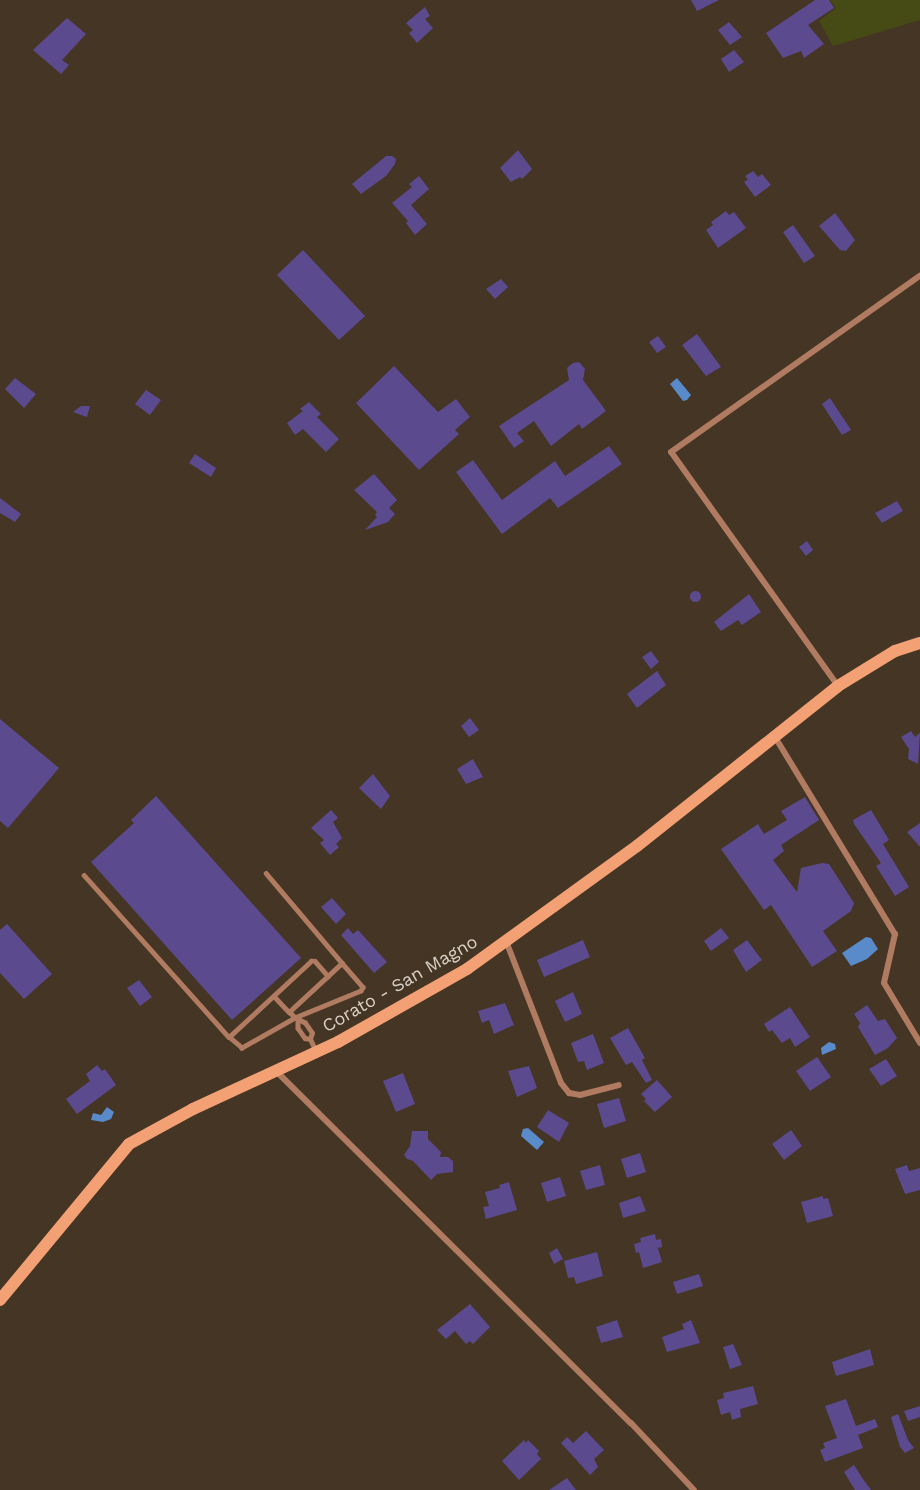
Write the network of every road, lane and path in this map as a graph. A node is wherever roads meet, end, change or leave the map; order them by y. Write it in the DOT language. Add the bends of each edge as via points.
graph roads {
  1 [pos="920,276"];
  2 [pos="920,643"];
  3 [pos="837,686"];
  4 [pos="775,736"];
  5 [pos="266,873"];
  6 [pos="84,875"];
  7 [pos="506,941"];
  8 [pos="342,963"];
  9 [pos="328,976"];
  10 [pos="274,996"];
  11 [pos="289,1012"];
  12 [pos="297,1020"];
  13 [pos="229,1036"];
  14 [pos="310,1039"];
  15 [pos="920,1043"];
  16 [pos="316,1052"];
  17 [pos="276,1071"];
  18 [pos="619,1085"];
  19 [pos="0,1300"];
  20 [pos="694,1490"];
  1 -- 3 [label="street" via="671,452"];
  2 -- 3 [label="main road, Corato - San Magno" via="894,651"];
  3 -- 4 [label="main road, Corato - San Magno"];
  4 -- 7 [label="main road, Corato - San Magno" via="637,846"];
  4 -- 15 [label="street" via="895,934 884,983"];
  5 -- 8 [label="lane"];
  6 -- 13 [label="lane"];
  7 -- 16 [label="main road, Corato - San Magno" via="467,969"];
  7 -- 18 [label="street" via="561,1083 569,1093 580,1095"];
  8 -- 9 [label="lane"];
  8 -- 12 [label="lane" via="363,987 361,991"];
  9 -- 10 [label="lane" via="311,961"];
  9 -- 11 [label="lane"];
  10 -- 11 [label="lane"];
  10 -- 13 [label="lane"];
  11 -- 12 [label="lane"];
  12 -- 13 [label="lane" via="242,1048"];
  12 -- 14 [label="lane" via="304,1038"];
  12 -- 14 [label="lane" via="312,1033"];
  14 -- 16 [label="lane"];
  16 -- 17 [label="main road, Corato - San Magno"];
  17 -- 19 [label="main road, Corato - San Magno" via="129,1144"];
  17 -- 20 [label="street"];
}
